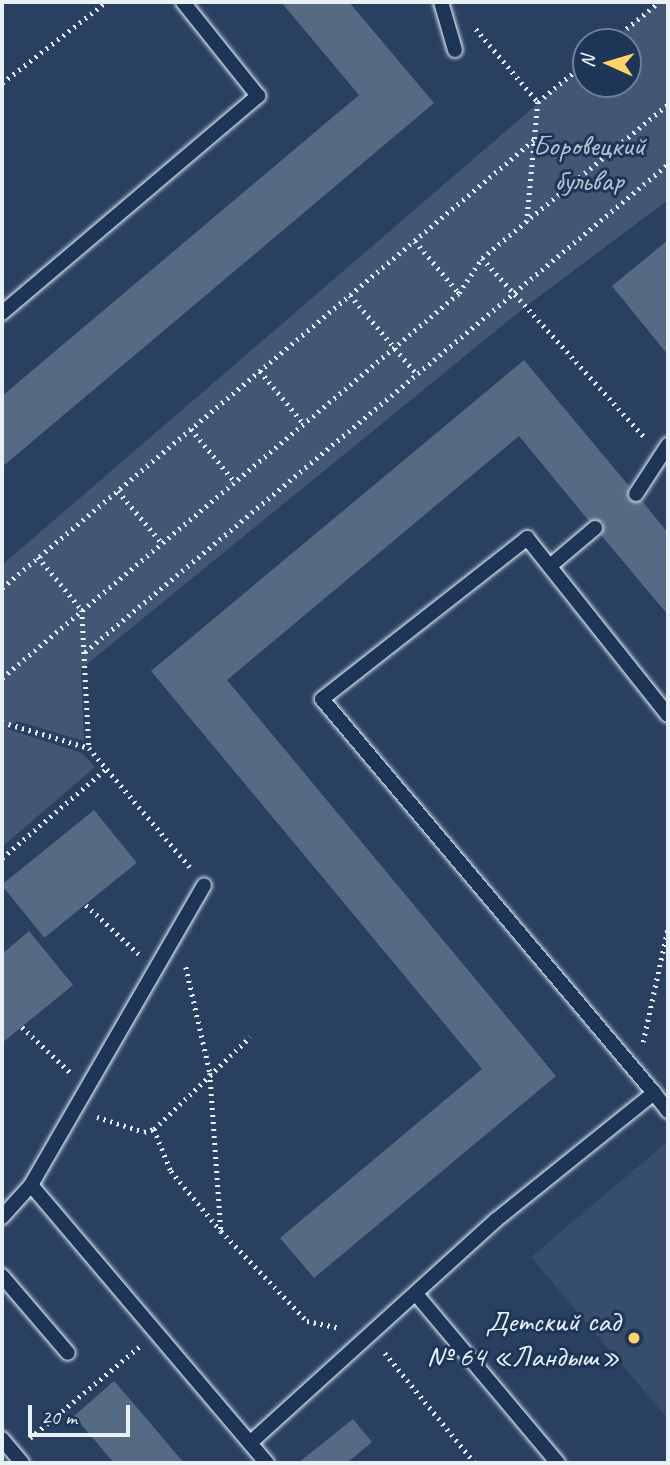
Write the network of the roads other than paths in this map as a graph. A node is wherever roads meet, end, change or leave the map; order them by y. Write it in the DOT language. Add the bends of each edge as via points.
graph roads {
  1 [pos="183,2"];
  2 [pos="441,2"];
  3 [pos="455,50"];
  4 [pos="2,313"];
  5 [pos="664,450"];
  6 [pos="636,494"];
  7 [pos="595,528"];
  8 [pos="550,566"];
  9 [pos="668,715"];
  10 [pos="204,885"];
  11 [pos="654,1093"];
  12 [pos="668,1111"];
  13 [pos="31,1185"];
  14 [pos="2,1217"];
  15 [pos="2,1276"];
  16 [pos="416,1294"];
  17 [pos="68,1353"];
  18 [pos="2,1438"];
  19 [pos="250,1443"];
  20 [pos="18,1458"];
  21 [pos="267,1463"];
  22 [pos="558,1463"];
  1 -- 4 [label="lane" via="258,96"];
  2 -- 3 [label="lane"];
  5 -- 6 [label="lane"];
  7 -- 8 [label="lane"];
  8 -- 9 [label="lane"];
  8 -- 11 [label="lane" via="527,538 322,699"];
  10 -- 13 [label="lane" via="152,966"];
  11 -- 12 [label="lane"];
  11 -- 16 [label="lane" via="496,1220"];
  13 -- 14 [label="lane"];
  13 -- 19 [label="lane"];
  15 -- 17 [label="lane"];
  16 -- 19 [label="lane"];
  16 -- 22 [label="lane"];
  18 -- 20 [label="lane"];
  19 -- 21 [label="lane"];
}
